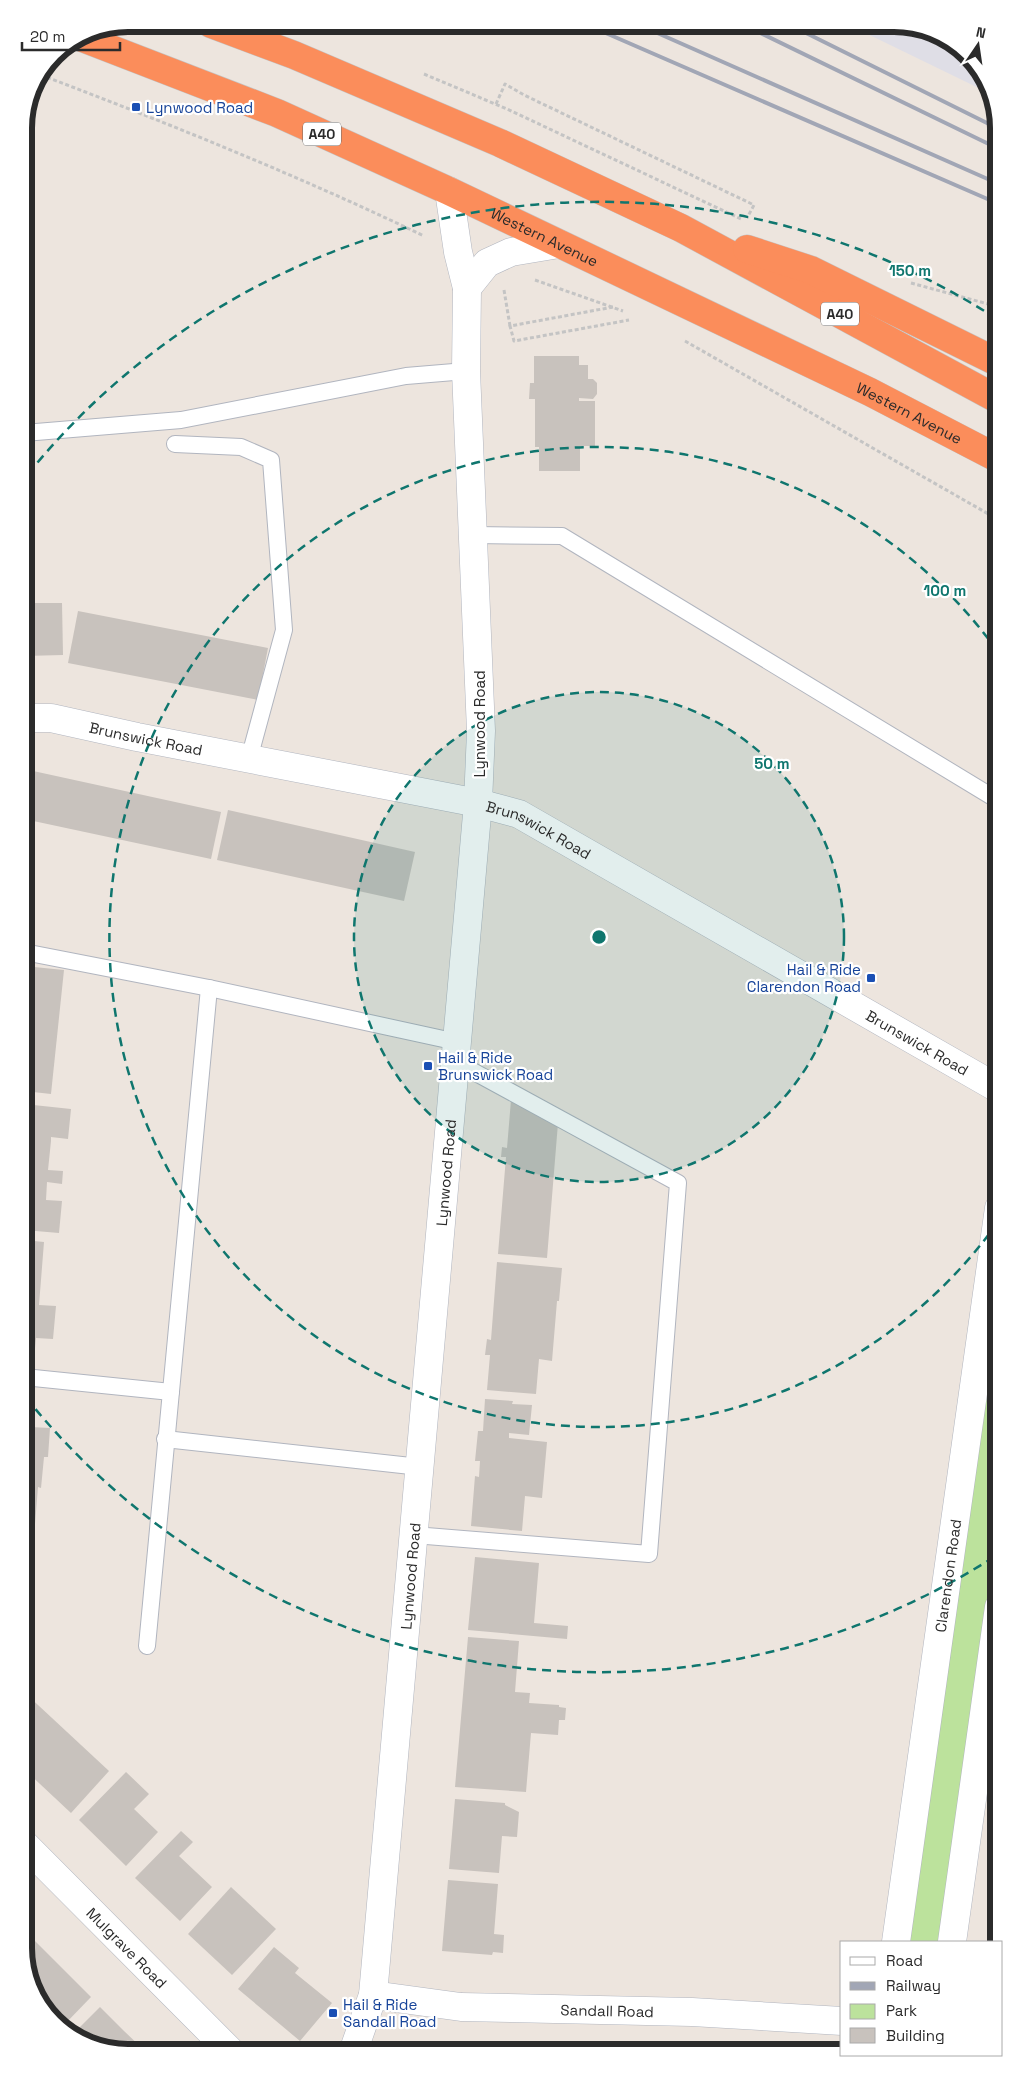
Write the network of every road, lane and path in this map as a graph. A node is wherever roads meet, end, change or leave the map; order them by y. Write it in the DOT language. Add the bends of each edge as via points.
graph roads {
  1 [pos="235,33"];
  2 [pos="88,41"];
  3 [pos="47,77"];
  4 [pos="700,178"];
  5 [pos="449,191"];
  6 [pos="681,228"];
  7 [pos="559,244"];
  8 [pos="458,252"];
  9 [pos="530,279"];
  10 [pos="907,282"];
  11 [pos="504,287"];
  12 [pos="466,288"];
  13 [pos="990,305"];
  14 [pos="614,307"];
  15 [pos="630,314"];
  16 [pos="629,320"];
  17 [pos="510,326"];
  18 [pos="679,337"];
  19 [pos="990,359"];
  20 [pos="466,370"];
  21 [pos="870,392"];
  22 [pos="990,395"];
  23 [pos="33,432"];
  24 [pos="175,444"];
  25 [pos="990,454"];
  26 [pos="990,470"];
  27 [pos="990,515"];
  28 [pos="474,535"];
  29 [pos="33,718"];
  30 [pos="249,759"];
  31 [pos="990,796"];
  32 [pos="478,803"];
  33 [pos="33,954"];
  34 [pos="209,988"];
  35 [pos="456,1052"];
  36 [pos="990,1084"];
  37 [pos="990,1272"];
  38 [pos="32,1378"];
  39 [pos="171,1392"];
  40 [pos="165,1439"];
  41 [pos="420,1467"];
  42 [pos="414,1535"];
  43 [pos="147,1646"];
  44 [pos="990,1671"];
  45 [pos="32,1852"];
  46 [pos="896,1941"];
  47 [pos="952,1941"];
  48 [pos="373,1995"];
  49 [pos="840,2021"];
  50 [pos="223,2043"];
  51 [pos="356,2043"];
  1 -- 6 [label="highway, A40" via="491,140"];
  2 -- 5 [label="highway, Western Avenue / A40" via="277,113"];
  3 -- 8 [label="path" via="340,196"];
  4 -- 4 [label="path" via="754,205 746,221 496,104 505,84"];
  5 -- 7 [label="highway, Western Avenue / A40"];
  5 -- 8 [label="street, Lynwood Road"];
  6 -- 19 [label="highway, A40" via="811,270"];
  6 -- 22 [label="highway, A40"];
  7 -- 12 [label="street" via="511,252 487,263"];
  7 -- 21 [label="highway, Western Avenue / A40"];
  8 -- 12 [label="street, Lynwood Road"];
  9 -- 14 [label="path"];
  10 -- 13 [label="path"];
  11 -- 17 [label="path"];
  12 -- 20 [label="street, Lynwood Road"];
  14 -- 15 [label="path"];
  14 -- 17 [label="path"];
  16 -- 17 [label="path" via="514,341"];
  18 -- 27 [label="path"];
  20 -- 23 [label="lane" via="406,376 181,420"];
  20 -- 28 [label="street, Lynwood Road"];
  21 -- 25 [label="highway, Western Avenue / A40"];
  21 -- 26 [label="highway, A40"];
  24 -- 30 [label="lane" via="242,447 271,460 284,630"];
  28 -- 31 [label="lane" via="562,536"];
  28 -- 32 [label="street, Lynwood Road" via="481,731"];
  29 -- 30 [label="street, Brunswick Road" via="51,718"];
  30 -- 32 [label="street, Brunswick Road"];
  32 -- 35 [label="street, Lynwood Road"];
  32 -- 36 [label="street, Brunswick Road" via="519,814"];
  33 -- 34 [label="lane"];
  34 -- 35 [label="lane"];
  34 -- 39 [label="lane"];
  35 -- 41 [label="street, Lynwood Road"];
  35 -- 42 [label="lane" via="678,1183 649,1554"];
  37 -- 46 [label="street, Clarendon Road"];
  38 -- 39 [label="lane"];
  39 -- 40 [label="lane"];
  40 -- 41 [label="lane"];
  40 -- 43 [label="lane"];
  41 -- 42 [label="street, Lynwood Road"];
  42 -- 48 [label="street, Lynwood Road"];
  44 -- 47 [label="street"];
  45 -- 50 [label="street, Mulgrave Road"];
  48 -- 49 [label="street, Sandall Road" via="461,2007 692,2012"];
  48 -- 51 [label="street, Lynwood Road"];
}
